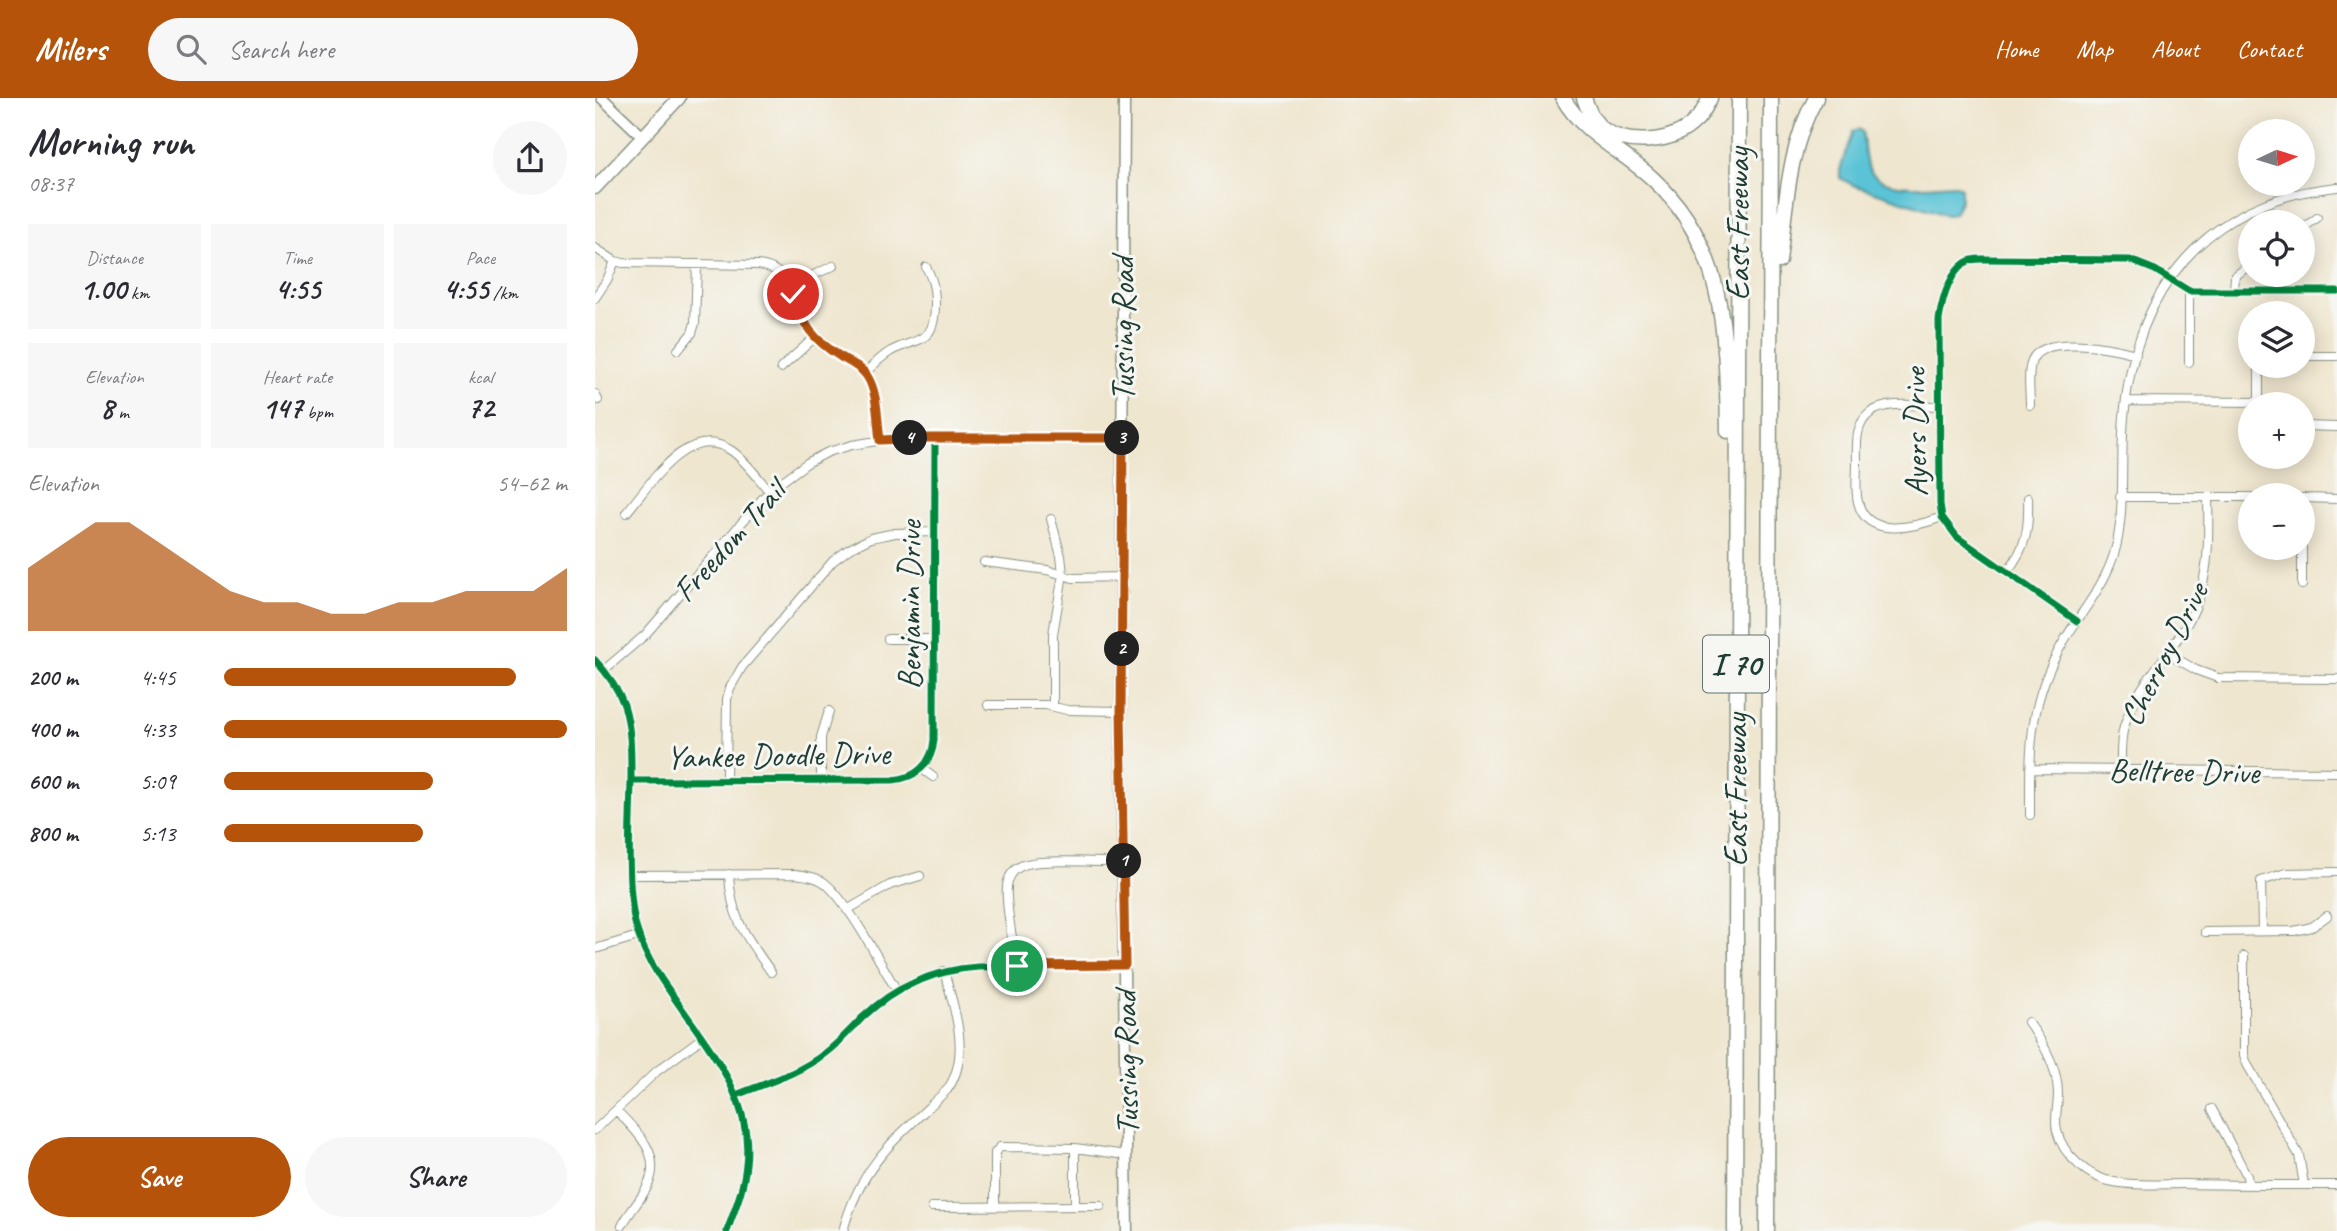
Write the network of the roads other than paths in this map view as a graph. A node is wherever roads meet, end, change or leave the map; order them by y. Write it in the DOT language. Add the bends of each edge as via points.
graph roads {
  1 [pos="602,98"];
  2 [pos="679,98"];
  3 [pos="1124,98"];
  4 [pos="1563,98"];
  5 [pos="1584,98"];
  6 [pos="1710,98"];
  7 [pos="1739,98"];
  8 [pos="1771,98"];
  9 [pos="1816,98"];
  10 [pos="643,137"];
  11 [pos="2337,187"];
  12 [pos="595,188"];
  13 [pos="595,248"];
  14 [pos="615,261"];
  15 [pos="697,265"];
  16 [pos="833,266"];
  17 [pos="926,267"];
  18 [pos="2238,274"];
  19 [pos="2169,279"];
  20 [pos="790,286"];
  21 [pos="2189,291"];
  22 [pos="2337,291"];
  23 [pos="2235,292"];
  24 [pos="595,298"];
  25 [pos="1771,318"];
  26 [pos="929,333"];
  27 [pos="814,338"];
  28 [pos="937,340"];
  29 [pos="678,349"];
  30 [pos="2136,355"];
  31 [pos="2315,356"];
  32 [pos="2337,356"];
  33 [pos="2189,362"];
  34 [pos="781,368"];
  35 [pos="865,373"];
  36 [pos="2126,401"];
  37 [pos="2238,403"];
  38 [pos="2030,405"];
  39 [pos="1939,406"];
  40 [pos="2315,426"];
  41 [pos="2337,427"];
  42 [pos="935,438"];
  43 [pos="1123,438"];
  44 [pos="880,440"];
  45 [pos="769,491"];
  46 [pos="2120,497"];
  47 [pos="2238,497"];
  48 [pos="2028,498"];
  49 [pos="2208,498"];
  50 [pos="2315,498"];
  51 [pos="2337,499"];
  52 [pos="626,513"];
  53 [pos="1942,517"];
  54 [pos="1051,519"];
  55 [pos="934,532"];
  56 [pos="2302,560"];
  57 [pos="984,562"];
  58 [pos="2007,572"];
  59 [pos="1063,574"];
  60 [pos="1123,577"];
  61 [pos="2302,585"];
  62 [pos="2077,621"];
  63 [pos="888,639"];
  64 [pos="935,639"];
  65 [pos="2168,653"];
  66 [pos="595,660"];
  67 [pos="604,670"];
  68 [pos="2337,679"];
  69 [pos="1736,690"];
  70 [pos="988,705"];
  71 [pos="1053,706"];
  72 [pos="829,711"];
  73 [pos="1121,711"];
  74 [pos="922,769"];
  75 [pos="2030,769"];
  76 [pos="2121,769"];
  77 [pos="2337,772"];
  78 [pos="933,777"];
  79 [pos="726,780"];
  80 [pos="631,781"];
  81 [pos="821,781"];
  82 [pos="2030,815"];
  83 [pos="1103,862"];
  84 [pos="2337,872"];
  85 [pos="729,874"];
  86 [pos="631,875"];
  87 [pos="920,876"];
  88 [pos="847,910"];
  89 [pos="2327,916"];
  90 [pos="2262,931"];
  91 [pos="2205,932"];
  92 [pos="638,936"];
  93 [pos="595,949"];
  94 [pos="2244,956"];
  95 [pos="1125,965"];
  96 [pos="1017,966"];
  97 [pos="944,971"];
  98 [pos="771,972"];
  99 [pos="897,990"];
  100 [pos="2028,1022"];
  101 [pos="702,1038"];
  102 [pos="736,1095"];
  103 [pos="616,1110"];
  104 [pos="2212,1110"];
  105 [pos="595,1130"];
  106 [pos="1075,1147"];
  107 [pos="1126,1156"];
  108 [pos="2248,1184"];
  109 [pos="2304,1185"];
  110 [pos="2337,1185"];
  111 [pos="995,1206"];
  112 [pos="1075,1206"];
  113 [pos="1101,1206"];
  114 [pos="932,1207"];
  115 [pos="622,1226"];
  116 [pos="727,1231"];
  117 [pos="843,1231"];
  118 [pos="1127,1231"];
  119 [pos="1735,1231"];
  120 [pos="1767,1231"];
  1 -- 10 [label="main road"];
  2 -- 10 [label="main road"];
  3 -- 43 [label="main road, Tussing Road"];
  4 -- 69 [label="highway" via="1585,127 1654,179 1670,198 1698,240 1717,291 1726,353"];
  5 -- 6 [label="highway" via="1603,129 1626,139 1646,140 1682,131"];
  7 -- 69 [label="highway, East Freeway / I 70"];
  8 -- 25 [label="highway, East Freeway / I 70"];
  9 -- 25 [label="highway" via="1791,171"];
  10 -- 12 [label="main road"];
  11 -- 19 [label="street" via="2275,198 2232,218 2190,253"];
  13 -- 14 [label="street"];
  14 -- 15 [label="street"];
  14 -- 24 [label="street"];
  15 -- 20 [label="street" via="766,266 782,274"];
  15 -- 29 [label="street" via="695,323 692,334"];
  16 -- 20 [label="street"];
  17 -- 26 [label="street" via="935,293"];
  18 -- 23 [label="street"];
  19 -- 21 [label="street"];
  19 -- 30 [label="street"];
  19 -- 39 [label="street, Ayers Drive" via="2139,262 2120,259 1982,258 1963,265 1941,304"];
  20 -- 27 [label="street"];
  21 -- 23 [label="street"];
  21 -- 33 [label="street"];
  22 -- 23 [label="street"];
  25 -- 120 [label="highway, East Freeway / I 70"];
  26 -- 28 [label="street"];
  26 -- 35 [label="street" via="892,351"];
  27 -- 34 [label="street"];
  27 -- 35 [label="street"];
  30 -- 36 [label="street"];
  30 -- 38 [label="street" via="2099,346 2041,350 2030,368"];
  31 -- 32 [label="street"];
  35 -- 44 [label="street" via="874,393"];
  36 -- 37 [label="street"];
  36 -- 46 [label="street"];
  39 -- 53 [label="street, Ayers Drive"];
  39 -- 53 [label="street" via="1882,407 1865,417 1857,436 1857,498 1865,516 1883,527 1912,527"];
  40 -- 41 [label="street"];
  42 -- 43 [label="street, Freedom Trail"];
  42 -- 44 [label="street, Freedom Trail"];
  42 -- 55 [label="street, Benjamin Drive"];
  43 -- 60 [label="main road, Tussing Road"];
  44 -- 45 [label="street, Freedom Trail" via="828,452"];
  45 -- 52 [label="street" via="733,452 697,444 675,456"];
  45 -- 67 [label="street, Freedom Trail" via="645,635"];
  46 -- 49 [label="street"];
  46 -- 62 [label="street" via="2115,553 2097,593"];
  47 -- 49 [label="street"];
  48 -- 58 [label="street" via="2028,534"];
  49 -- 65 [label="street, Cherroy Drive" via="2205,578 2188,623"];
  50 -- 51 [label="street"];
  53 -- 58 [label="street, Ayers Drive" via="1957,537"];
  54 -- 59 [label="street"];
  55 -- 64 [label="street, Benjamin Drive"];
  55 -- 79 [label="street" via="884,535 853,546 797,601 730,688"];
  56 -- 61 [label="street"];
  57 -- 59 [label="street"];
  58 -- 62 [label="street, Ayers Drive"];
  59 -- 60 [label="street"];
  59 -- 71 [label="street" via="1053,634"];
  60 -- 73 [label="main road, Tussing Road"];
  62 -- 75 [label="street" via="2039,693"];
  63 -- 64 [label="street"];
  64 -- 74 [label="street, Benjamin Drive" via="934,740"];
  65 -- 68 [label="street" via="2218,678"];
  65 -- 76 [label="street, Cherroy Drive" via="2132,706 2123,728"];
  66 -- 67 [label="street"];
  67 -- 80 [label="street" via="618,692 629,726"];
  69 -- 119 [label="highway, East Freeway / I 70"];
  70 -- 71 [label="street"];
  71 -- 73 [label="street"];
  72 -- 81 [label="street" via="821,737"];
  73 -- 95 [label="main road, Tussing Road"];
  74 -- 78 [label="street"];
  74 -- 81 [label="street, Yankee Doodle Drive" via="901,779"];
  75 -- 76 [label="street, Belltree Drive"];
  75 -- 82 [label="street"];
  76 -- 77 [label="street, Belltree Drive"];
  79 -- 80 [label="street, Yankee Doodle Drive"];
  79 -- 81 [label="street, Yankee Doodle Drive"];
  80 -- 86 [label="street"];
  83 -- 96 [label="street" via="1034,863 1014,871 1007,892"];
  84 -- 90 [label="street" via="2286,873 2261,881"];
  85 -- 86 [label="street"];
  85 -- 88 [label="street" via="815,878 831,888"];
  85 -- 98 [label="street" via="736,918"];
  86 -- 92 [label="street"];
  87 -- 88 [label="street" via="890,885"];
  88 -- 99 [label="street"];
  89 -- 90 [label="street" via="2304,930"];
  90 -- 91 [label="street"];
  92 -- 93 [label="street"];
  92 -- 101 [label="street" via="655,970"];
  94 -- 109 [label="street" via="2244,1055 2299,1155"];
  95 -- 96 [label="street"];
  95 -- 107 [label="main road, Tussing Road"];
  96 -- 97 [label="street"];
  97 -- 99 [label="street"];
  97 -- 117 [label="street" via="957,1018 955,1076 947,1090 871,1166"];
  99 -- 102 [label="street" via="805,1067"];
  100 -- 108 [label="street" via="2053,1067 2058,1089 2057,1131 2066,1152 2080,1166 2112,1182"];
  101 -- 102 [label="street"];
  101 -- 103 [label="street" via="657,1071"];
  102 -- 116 [label="street" via="745,1126 747,1162"];
  103 -- 105 [label="street"];
  103 -- 115 [label="street" via="645,1141 652,1164 647,1186"];
  104 -- 108 [label="street"];
  106 -- 107 [label="street"];
  106 -- 111 [label="street" via="998,1148"];
  106 -- 112 [label="street"];
  107 -- 118 [label="main road, Tussing Road"];
  108 -- 109 [label="street"];
  109 -- 110 [label="street"];
  111 -- 112 [label="street"];
  111 -- 114 [label="street"];
  112 -- 113 [label="street"];
}
